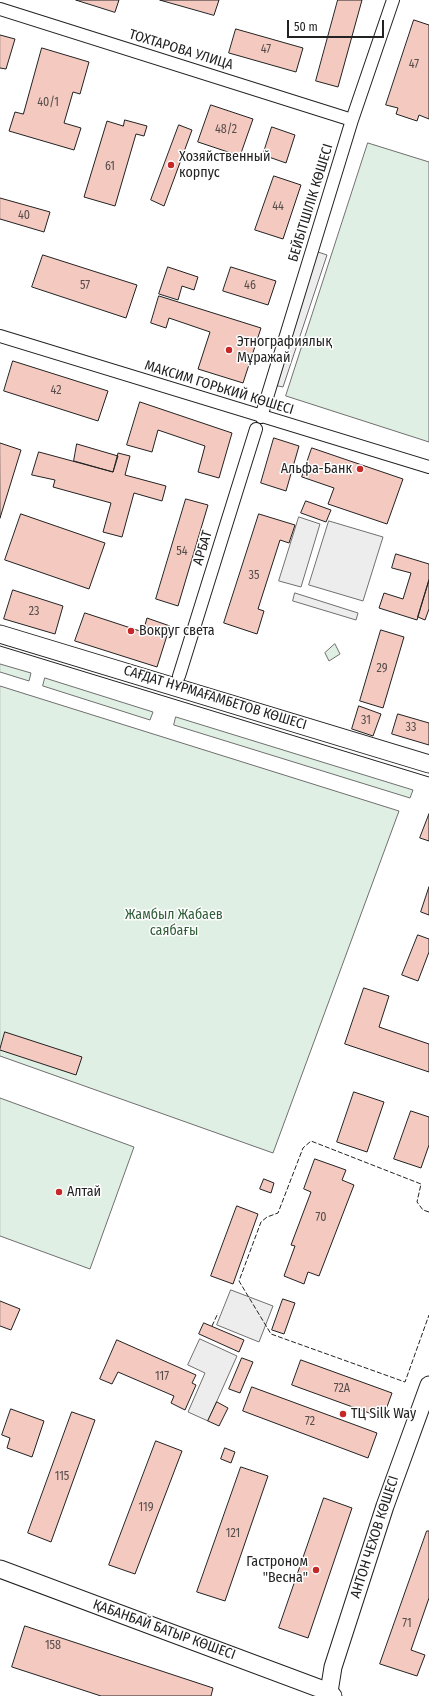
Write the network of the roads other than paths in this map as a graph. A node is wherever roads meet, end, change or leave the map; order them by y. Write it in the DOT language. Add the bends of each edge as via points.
graph roads {
  1 [pos="393,0"];
  2 [pos="0,9"];
  3 [pos="352,120"];
  4 [pos="0,336"];
  5 [pos="261,416"];
  6 [pos="256,429"];
  7 [pos="429,468"];
  8 [pos="0,634"];
  9 [pos="179,676"];
  10 [pos="429,764"];
  11 [pos="429,1385"];
  12 [pos="0,1569"];
  13 [pos="331,1694"];
  1 -- 3 [label="street, БЕЙБІТШІЛІК КӨШЕСІ"];
  2 -- 3 [label="street, ТОХТАРОВА УЛИЦА"];
  3 -- 5 [label="street, БЕЙБІТШІЛІК КӨШЕСІ"];
  4 -- 5 [label="street, МАКСИМ ГОРЬКИЙ КӨШЕСІ"];
  5 -- 7 [label="street, МАКСИМ ГОРЬКИЙ КӨШЕСІ"];
  6 -- 9 [label="street, АРБАТ"];
  8 -- 10 [label="street, САҒДАТ НҰРМАҒАМБЕТОВ КӨШЕСІ"];
  11 -- 13 [label="street, АНТОН ЧЕХОВ КӨШЕСІ" via="384,1506 332,1667"];
  12 -- 13 [label="street, ҚАБАНБАЙ БАТЫР КӨШЕСІ"];
}
